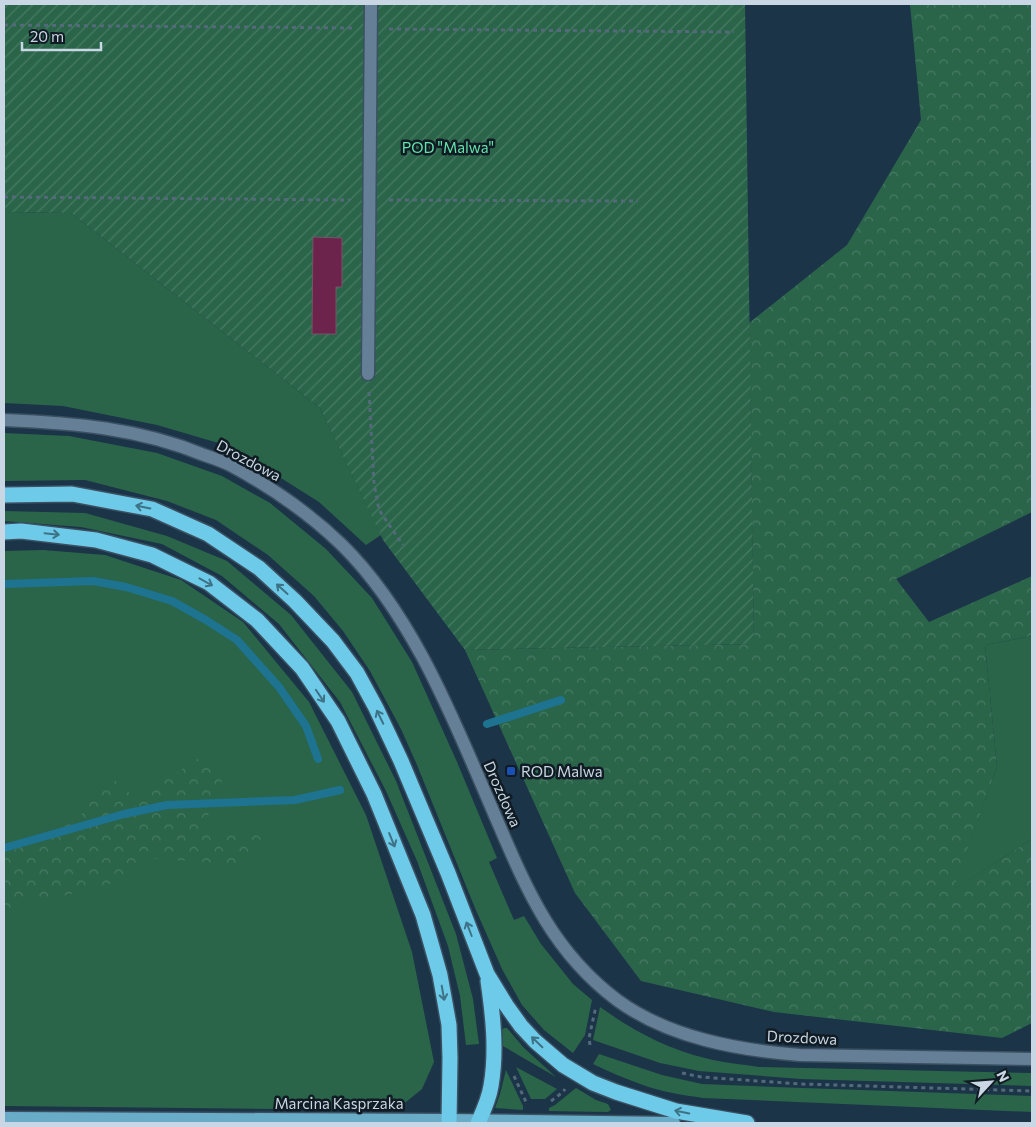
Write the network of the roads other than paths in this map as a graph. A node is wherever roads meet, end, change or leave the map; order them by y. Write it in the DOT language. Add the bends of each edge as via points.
graph roads {
  1 [pos="371,4"];
  2 [pos="368,374"];
  3 [pos="4,420"];
  4 [pos="4,495"];
  5 [pos="4,532"];
  6 [pos="487,974"];
  7 [pos="1032,1060"];
  8 [pos="4,1118"];
  9 [pos="449,1122"];
  10 [pos="479,1122"];
  11 [pos="674,1123"];
  12 [pos="747,1123"];
  1 -- 2 [label="street"];
  3 -- 7 [label="street, Drozdowa" via="105,428 184,446 228,464 270,488 310,516 343,546 376,584 401,620 435,682 542,916 578,964 619,1001 640,1014 689,1035 755,1050 800,1055"];
  6 -- 4 [label="highway, one-way" via="401,760 376,708 357,673 333,641 295,601 259,568 208,534 152,509 72,494"];
  5 -- 9 [label="highway, one-way" via="96,540 152,556 216,588 257,620 302,668 338,721 374,794 422,915 440,975 449,1025"];
  6 -- 10 [label="highway" via="493,1013 494,1055 491,1088"];
  12 -- 6 [label="highway, one-way" via="676,1111 593,1083 563,1065 535,1041 521,1026"];
  8 -- 9 [label="main road, Marcina Kasprzaka"];
  9 -- 10 [label="main road, Marcina Kasprzaka"];
  10 -- 11 [label="main road, Marcina Kasprzaka"];
}
